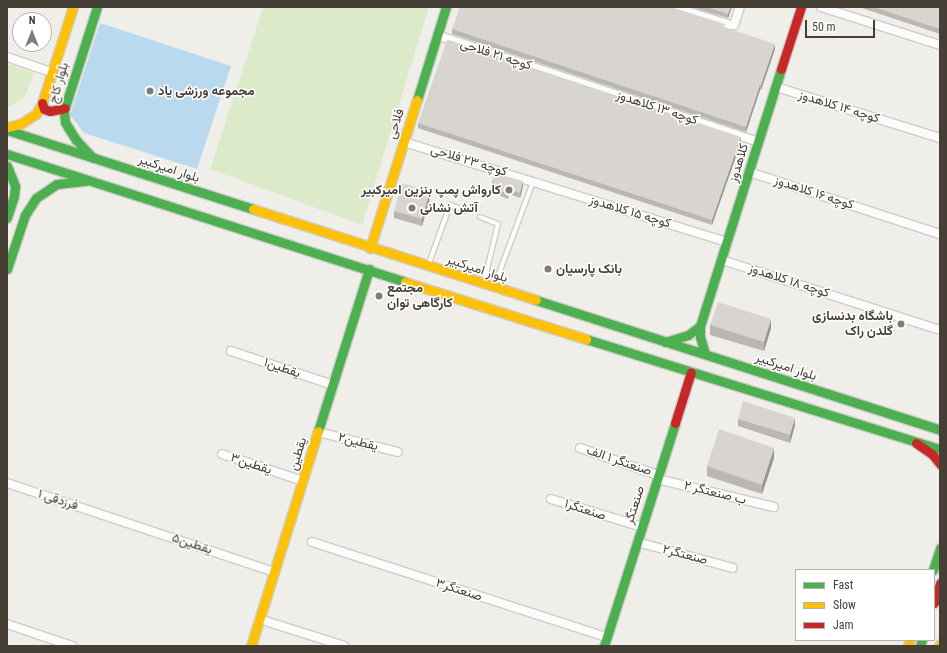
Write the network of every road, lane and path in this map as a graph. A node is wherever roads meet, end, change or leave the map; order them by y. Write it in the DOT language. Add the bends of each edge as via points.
graph roads {
  1 [pos="73,7"];
  2 [pos="96,7"];
  3 [pos="446,7"];
  4 [pos="673,7"];
  5 [pos="740,7"];
  6 [pos="801,7"];
  7 [pos="821,7"];
  8 [pos="437,36"];
  9 [pos="74,40"];
  10 [pos="940,45"];
  11 [pos="7,57"];
  12 [pos="51,72"];
  13 [pos="554,74"];
  14 [pos="776,87"];
  15 [pos="42,102"];
  16 [pos="65,108"];
  17 [pos="7,127"];
  18 [pos="7,130"];
  19 [pos="940,138"];
  20 [pos="404,142"];
  21 [pos="759,142"];
  22 [pos="7,154"];
  23 [pos="93,158"];
  24 [pos="7,166"];
  25 [pos="750,172"];
  26 [pos="90,180"];
  27 [pos="533,181"];
  28 [pos="467,211"];
  29 [pos="8,214"];
  30 [pos="25,215"];
  31 [pos="480,217"];
  32 [pos="940,234"];
  33 [pos="728,242"];
  34 [pos="370,248"];
  35 [pos="722,260"];
  36 [pos="427,266"];
  37 [pos="7,269"];
  38 [pos="369,270"];
  39 [pos="483,284"];
  40 [pos="494,288"];
  41 [pos="700,326"];
  42 [pos="940,330"];
  43 [pos="665,342"];
  44 [pos="231,351"];
  45 [pos="705,354"];
  46 [pos="691,372"];
  47 [pos="333,385"];
  48 [pos="817,401"];
  49 [pos="918,423"];
  50 [pos="940,424"];
  51 [pos="940,430"];
  52 [pos="318,432"];
  53 [pos="912,440"];
  54 [pos="580,448"];
  55 [pos="940,449"];
  56 [pos="398,452"];
  57 [pos="222,454"];
  58 [pos="940,464"];
  59 [pos="658,477"];
  60 [pos="303,481"];
  61 [pos="7,483"];
  62 [pos="551,499"];
  63 [pos="774,507"];
  64 [pos="109,517"];
  65 [pos="642,526"];
  66 [pos="312,542"];
  67 [pos="637,542"];
  68 [pos="940,548"];
  69 [pos="733,568"];
  70 [pos="933,569"];
  71 [pos="274,572"];
  72 [pos="940,584"];
  73 [pos="935,600"];
  74 [pos="259,619"];
  75 [pos="7,624"];
  76 [pos="605,641"];
  77 [pos="70,645"];
  78 [pos="251,646"];
  79 [pos="344,646"];
  1 -- 9 [label="main road, بلوار کاج"];
  2 -- 9 [label="main road, بلوار کاج"];
  3 -- 8 [label="main road, فلاحی"];
  4 -- 5 [label="street" via="734,25"];
  6 -- 14 [label="main road, کلاهدوز"];
  7 -- 10 [label="street"];
  8 -- 13 [label="street, کوچه ۲۱ فلاحی"];
  8 -- 20 [label="main road, فلاحی"];
  9 -- 12 [label="main road, بلوار کاج"];
  9 -- 16 [label="main road, بلوار کاج"];
  11 -- 12 [label="street"];
  12 -- 15 [label="main road, بلوار کاج"];
  13 -- 21 [label="street, کوچه ۱۳ کلاهدوز"];
  14 -- 19 [label="street, کوچه ۱۴ کلاهدوز"];
  14 -- 21 [label="main road, کلاهدوز"];
  15 -- 16 [label="main road" via="44,109 50,111"];
  15 -- 17 [label="main road, بلوار کاج" via="36,114 28,120"];
  16 -- 23 [label="main road, بلوار کاج" via="65,122 76,140"];
  18 -- 23 [label="main road, بلوار امیرکبیر"];
  20 -- 27 [label="street, کوچه ۲۳ فلاحی"];
  20 -- 34 [label="main road, فلاحی"];
  21 -- 25 [label="main road, کلاهدوز"];
  22 -- 26 [label="main road, بلوار امیرکبیر"];
  23 -- 34 [label="main road, بلوار امیرکبیر"];
  24 -- 29 [label="main road" via="15,186"];
  25 -- 32 [label="street, کوچه ۱۶ کلاهدوز"];
  25 -- 33 [label="main road, کلاهدوز"];
  26 -- 30 [label="main road" via="66,182 49,188 36,198"];
  26 -- 38 [label="main road, بلوار امیرکبیر"];
  27 -- 33 [label="street, کوچه ۱۵ کلاهدوز"];
  27 -- 40 [label="lane"];
  28 -- 36 [label="lane" via="450,205"];
  29 -- 30 [label="main road" via="13,204 19,202 24,207"];
  30 -- 37 [label="main road"];
  31 -- 39 [label="lane" via="498,224"];
  33 -- 35 [label="main road, کلاهدوز"];
  34 -- 36 [label="main road, بلوار امیرکبیر"];
  35 -- 41 [label="main road, کلاهدوز"];
  35 -- 42 [label="street, کوچه ۱۸ کلاهدوز"];
  36 -- 39 [label="main road, بلوار امیرکبیر"];
  38 -- 46 [label="main road, بلوار امیرکبیر"];
  38 -- 47 [label="main road, یقطین"];
  39 -- 40 [label="main road, بلوار امیرکبیر"];
  40 -- 43 [label="main road, بلوار امیرکبیر"];
  41 -- 43 [label="main road" via="688,336"];
  41 -- 45 [label="main road, کلاهدوز" via="700,338"];
  43 -- 45 [label="main road, بلوار امیرکبیر"];
  44 -- 47 [label="street, یقطین۱"];
  45 -- 48 [label="main road, بلوار امیرکبیر"];
  46 -- 48 [label="main road, بلوار امیرکبیر"];
  46 -- 59 [label="main road, صنعتگر"];
  47 -- 52 [label="main road, یقطین"];
  48 -- 49 [label="main road, بلوار امیرکبیر"];
  48 -- 53 [label="main road, بلوار امیرکبیر"];
  49 -- 50 [label="main road"];
  49 -- 51 [label="main road, بلوار امیرکبیر"];
  52 -- 56 [label="street, یقطین۲"];
  52 -- 60 [label="main road, یقطین"];
  53 -- 55 [label="main road, بلوار امیرکبیر"];
  53 -- 58 [label="main road" via="932,454"];
  54 -- 59 [label="street, صنعتگر ۱ الف"];
  57 -- 60 [label="street, یقطین۳"];
  59 -- 63 [label="street, ۲ ب صنعتگر"];
  59 -- 65 [label="main road, صنعتگر"];
  60 -- 71 [label="main road, یقطین"];
  61 -- 64 [label="street, فرزدقی ۱"];
  62 -- 65 [label="street, صنعتگر۱"];
  64 -- 71 [label="street, یقطین۵"];
  65 -- 67 [label="main road, صنعتگر"];
  66 -- 76 [label="street, صنعتگر۳"];
  67 -- 69 [label="street, صنعتگر۲"];
  67 -- 76 [label="main road, صنعتگر"];
  68 -- 70 [label="main road"];
  71 -- 74 [label="main road, یقطین"];
  72 -- 73 [label="main road"];
  74 -- 78 [label="main road, یقطین"];
  74 -- 79 [label="street"];
  75 -- 77 [label="street"];
}
